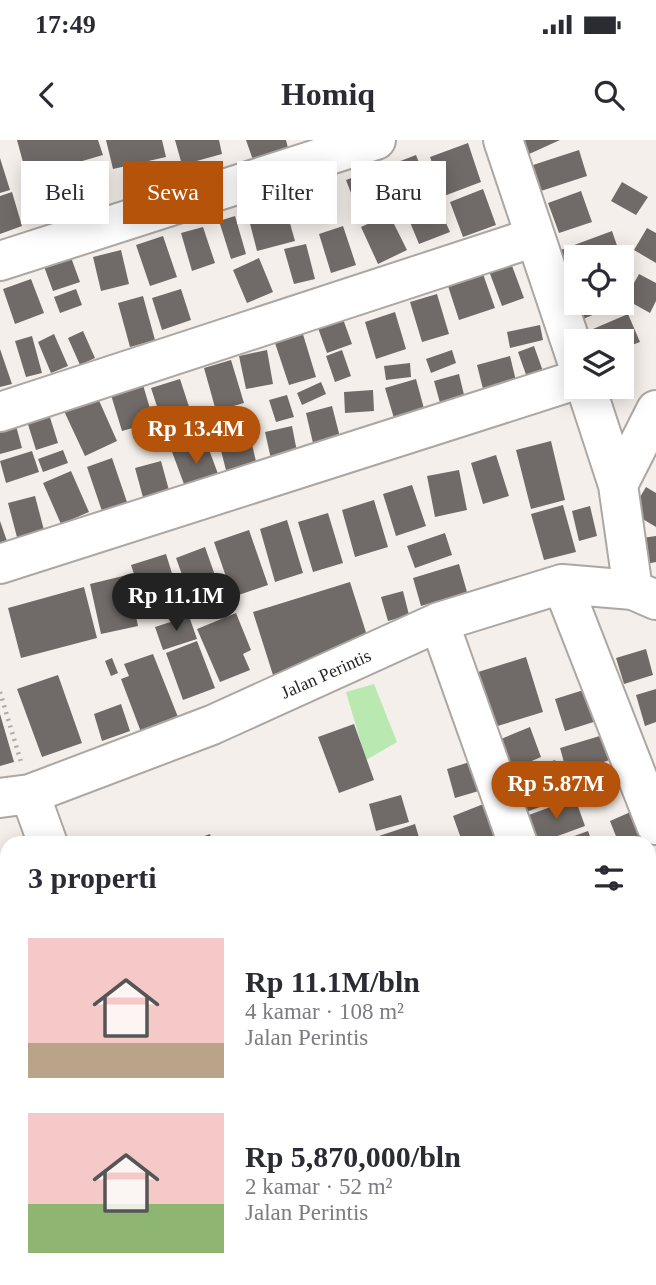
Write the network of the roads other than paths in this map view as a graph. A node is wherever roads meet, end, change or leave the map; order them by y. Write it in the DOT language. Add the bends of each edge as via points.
graph roads {
  1 [pos="376,140"];
  2 [pos="503,140"];
  3 [pos="535,237"];
  4 [pos="0,261"];
  5 [pos="566,329"];
  6 [pos="564,384"];
  7 [pos="590,399"];
  8 [pos="656,410"];
  9 [pos="0,412"];
  10 [pos="618,485"];
  11 [pos="0,564"];
  12 [pos="562,584"];
  13 [pos="644,595"];
  14 [pos="439,622"];
  15 [pos="15,796"];
  16 [pos="656,825"];
  17 [pos="42,836"];
  18 [pos="515,836"];
  1 -- 4 [label="street"];
  2 -- 3 [label="street"];
  3 -- 5 [label="street"];
  3 -- 9 [label="street"];
  6 -- 11 [label="street"];
  7 -- 10 [label="street"];
  8 -- 10 [label="street"];
  10 -- 13 [label="street"];
  12 -- 13 [label="street, Jalan Perintis"];
  12 -- 14 [label="street, Jalan Perintis"];
  12 -- 16 [label="street"];
  14 -- 15 [label="street, Jalan Perintis" via="212,725"];
  14 -- 18 [label="street"];
  15 -- 17 [label="street"];
}
